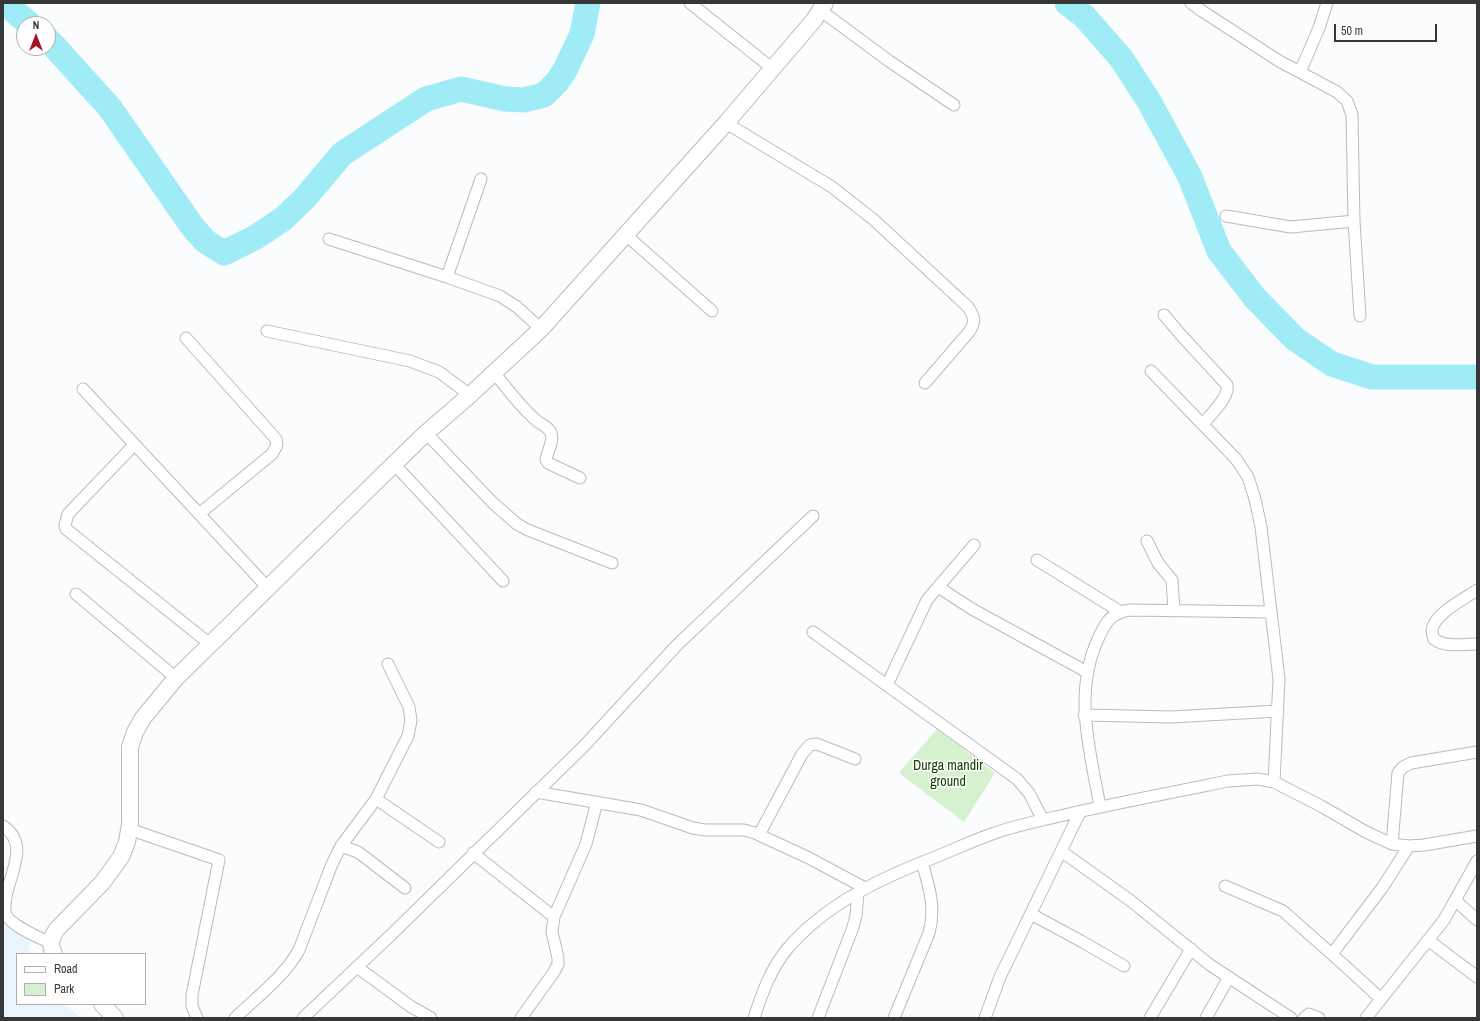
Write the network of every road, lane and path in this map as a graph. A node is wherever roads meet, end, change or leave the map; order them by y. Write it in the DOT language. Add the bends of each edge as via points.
graph roads {
  1 [pos="690,3"];
  2 [pos="1191,3"];
  3 [pos="1327,3"];
  4 [pos="823,7"];
  5 [pos="773,69"];
  6 [pos="1300,72"];
  7 [pos="954,105"];
  8 [pos="726,123"];
  9 [pos="481,179"];
  10 [pos="1226,216"];
  11 [pos="1354,221"];
  12 [pos="626,235"];
  13 [pos="329,239"];
  14 [pos="447,277"];
  15 [pos="712,311"];
  16 [pos="1164,315"];
  17 [pos="1360,316"];
  18 [pos="541,329"];
  19 [pos="267,331"];
  20 [pos="186,338"];
  21 [pos="1151,370"];
  22 [pos="494,373"];
  23 [pos="925,383"];
  24 [pos="83,389"];
  25 [pos="470,395"];
  26 [pos="1203,424"];
  27 [pos="426,433"];
  28 [pos="134,444"];
  29 [pos="394,464"];
  30 [pos="580,478"];
  31 [pos="199,514"];
  32 [pos="813,516"];
  33 [pos="1147,541"];
  34 [pos="974,545"];
  35 [pos="1037,560"];
  36 [pos="612,563"];
  37 [pos="503,581"];
  38 [pos="938,587"];
  39 [pos="268,588"];
  40 [pos="1477,590"];
  41 [pos="76,594"];
  42 [pos="1119,611"];
  43 [pos="1174,611"];
  44 [pos="1271,612"];
  45 [pos="813,632"];
  46 [pos="210,644"];
  47 [pos="1477,644"];
  48 [pos="388,664"];
  49 [pos="1087,672"];
  50 [pos="176,678"];
  51 [pos="887,685"];
  52 [pos="1278,711"];
  53 [pos="1084,715"];
  54 [pos="1477,752"];
  55 [pos="855,759"];
  56 [pos="1274,782"];
  57 [pos="536,792"];
  58 [pos="376,799"];
  59 [pos="597,802"];
  60 [pos="1100,807"];
  61 [pos="1080,812"];
  62 [pos="1043,820"];
  63 [pos="3,826"];
  64 [pos="129,829"];
  65 [pos="759,835"];
  66 [pos="1477,836"];
  67 [pos="439,842"];
  68 [pos="1392,844"];
  69 [pos="341,846"];
  70 [pos="1409,846"];
  71 [pos="1061,851"];
  72 [pos="473,853"];
  73 [pos="1477,861"];
  74 [pos="922,862"];
  75 [pos="1225,886"];
  76 [pos="405,888"];
  77 [pos="862,890"];
  78 [pos="1455,900"];
  79 [pos="4,913"];
  80 [pos="1031,914"];
  81 [pos="554,917"];
  82 [pos="1477,920"];
  83 [pos="1428,940"];
  84 [pos="52,948"];
  85 [pos="1191,949"];
  86 [pos="1332,954"];
  87 [pos="1124,966"];
  88 [pos="357,967"];
  89 [pos="1229,977"];
  90 [pos="1477,977"];
  91 [pos="1381,999"];
  92 [pos="103,1005"];
  93 [pos="116,1018"];
  94 [pos="197,1018"];
  95 [pos="234,1018"];
  96 [pos="304,1018"];
  97 [pos="431,1018"];
  98 [pos="521,1018"];
  99 [pos="754,1018"];
  100 [pos="818,1018"];
  101 [pos="894,1018"];
  102 [pos="985,1018"];
  103 [pos="1150,1018"];
  104 [pos="1206,1018"];
  105 [pos="1291,1018"];
  106 [pos="1304,1018"];
  107 [pos="1319,1018"];
  108 [pos="1366,1018"];
  1 -- 5 [label="street"];
  2 -- 6 [label="street"];
  3 -- 6 [label="street"];
  4 -- 5 [label="street"];
  4 -- 7 [label="street" via="889,61"];
  5 -- 8 [label="street"];
  6 -- 11 [label="street" via="1338,92 1347,101 1352,116"];
  8 -- 12 [label="street"];
  8 -- 23 [label="street" via="832,187 874,220 968,307 974,316 970,332"];
  9 -- 14 [label="street"];
  10 -- 11 [label="street" via="1291,227"];
  11 -- 17 [label="street"];
  12 -- 15 [label="street"];
  12 -- 18 [label="street"];
  13 -- 14 [label="street"];
  14 -- 18 [label="street" via="500,296 517,306"];
  16 -- 26 [label="street" via="1227,385 1226,396"];
  18 -- 22 [label="street"];
  19 -- 25 [label="street" via="410,361 439,372"];
  20 -- 31 [label="street" via="276,439 277,445 272,454"];
  21 -- 26 [label="street"];
  22 -- 25 [label="street"];
  22 -- 30 [label="street" via="531,415 551,433 552,439 546,456 548,463"];
  24 -- 28 [label="street"];
  25 -- 27 [label="street"];
  26 -- 44 [label="street" via="1236,459 1248,477 1261,527"];
  27 -- 29 [label="street"];
  27 -- 36 [label="street" via="493,503 517,524"];
  28 -- 31 [label="street"];
  28 -- 46 [label="street" via="68,514 66,530"];
  29 -- 37 [label="street"];
  29 -- 39 [label="street"];
  31 -- 39 [label="street"];
  32 -- 57 [label="street" via="677,645 585,745"];
  33 -- 43 [label="street" via="1158,563 1172,580"];
  34 -- 38 [label="street"];
  35 -- 42 [label="street"];
  38 -- 49 [label="street" via="972,609"];
  38 -- 51 [label="street" via="927,600"];
  39 -- 46 [label="street"];
  40 -- 47 [label="street" via="1436,619 1432,630 1434,639 1440,644"];
  41 -- 50 [label="street"];
  42 -- 43 [label="street"];
  42 -- 49 [label="street" via="1105,624"];
  43 -- 44 [label="street"];
  44 -- 52 [label="street" via="1279,679"];
  45 -- 51 [label="street"];
  46 -- 50 [label="street"];
  48 -- 58 [label="street" via="409,707 411,720 408,736"];
  49 -- 53 [label="street"];
  50 -- 64 [label="street" via="143,718 130,747"];
  51 -- 62 [label="street" via="1017,779 1029,793"];
  52 -- 53 [label="street" via="1171,717"];
  52 -- 56 [label="street"];
  53 -- 60 [label="street"];
  54 -- 68 [label="street" via="1411,763 1403,767 1398,773"];
  55 -- 65 [label="street" via="817,744 810,745 802,754"];
  56 -- 60 [label="street" via="1258,779 1228,781"];
  56 -- 68 [label="street"];
  57 -- 59 [label="street"];
  57 -- 72 [label="street"];
  58 -- 67 [label="street"];
  58 -- 69 [label="street"];
  59 -- 65 [label="street" via="641,810 693,828 744,830"];
  59 -- 81 [label="street" via="586,844"];
  60 -- 61 [label="street"];
  61 -- 62 [label="street"];
  61 -- 71 [label="street"];
  62 -- 74 [label="street" via="992,834"];
  63 -- 79 [label="street" via="10,831 16,842 17,855"];
  64 -- 84 [label="street" via="121,857 102,883 57,929"];
  64 -- 94 [label="street" via="219,860 192,995 192,1006"];
  65 -- 77 [label="street" via="809,858"];
  66 -- 70 [label="street"];
  68 -- 70 [label="street"];
  69 -- 76 [label="street" via="358,852"];
  69 -- 95 [label="street" via="293,962"];
  70 -- 86 [label="street" via="1382,888"];
  71 -- 80 [label="street"];
  71 -- 85 [label="street" via="1131,901"];
  72 -- 81 [label="street"];
  72 -- 88 [label="street"];
  73 -- 78 [label="street"];
  74 -- 77 [label="street"];
  74 -- 101 [label="street" via="931,896 932,920"];
  75 -- 86 [label="street" via="1283,911"];
  77 -- 99 [label="street" via="805,931 788,948 764,987"];
  77 -- 100 [label="street" via="852,930"];
  78 -- 82 [label="street"];
  78 -- 83 [label="street" via="1444,920"];
  79 -- 84 [label="street" via="12,923"];
  80 -- 87 [label="street"];
  80 -- 102 [label="street" via="1000,977"];
  81 -- 98 [label="street" via="552,932 558,964"];
  83 -- 90 [label="street"];
  83 -- 91 [label="street"];
  85 -- 89 [label="street"];
  85 -- 103 [label="street"];
  86 -- 91 [label="street"];
  88 -- 96 [label="street"];
  88 -- 97 [label="street" via="410,1006"];
  89 -- 104 [label="street"];
  89 -- 105 [label="street"];
  91 -- 108 [label="street"];
  92 -- 93 [label="street"];
  106 -- 107 [label="street" via="1309,1014"];
}
